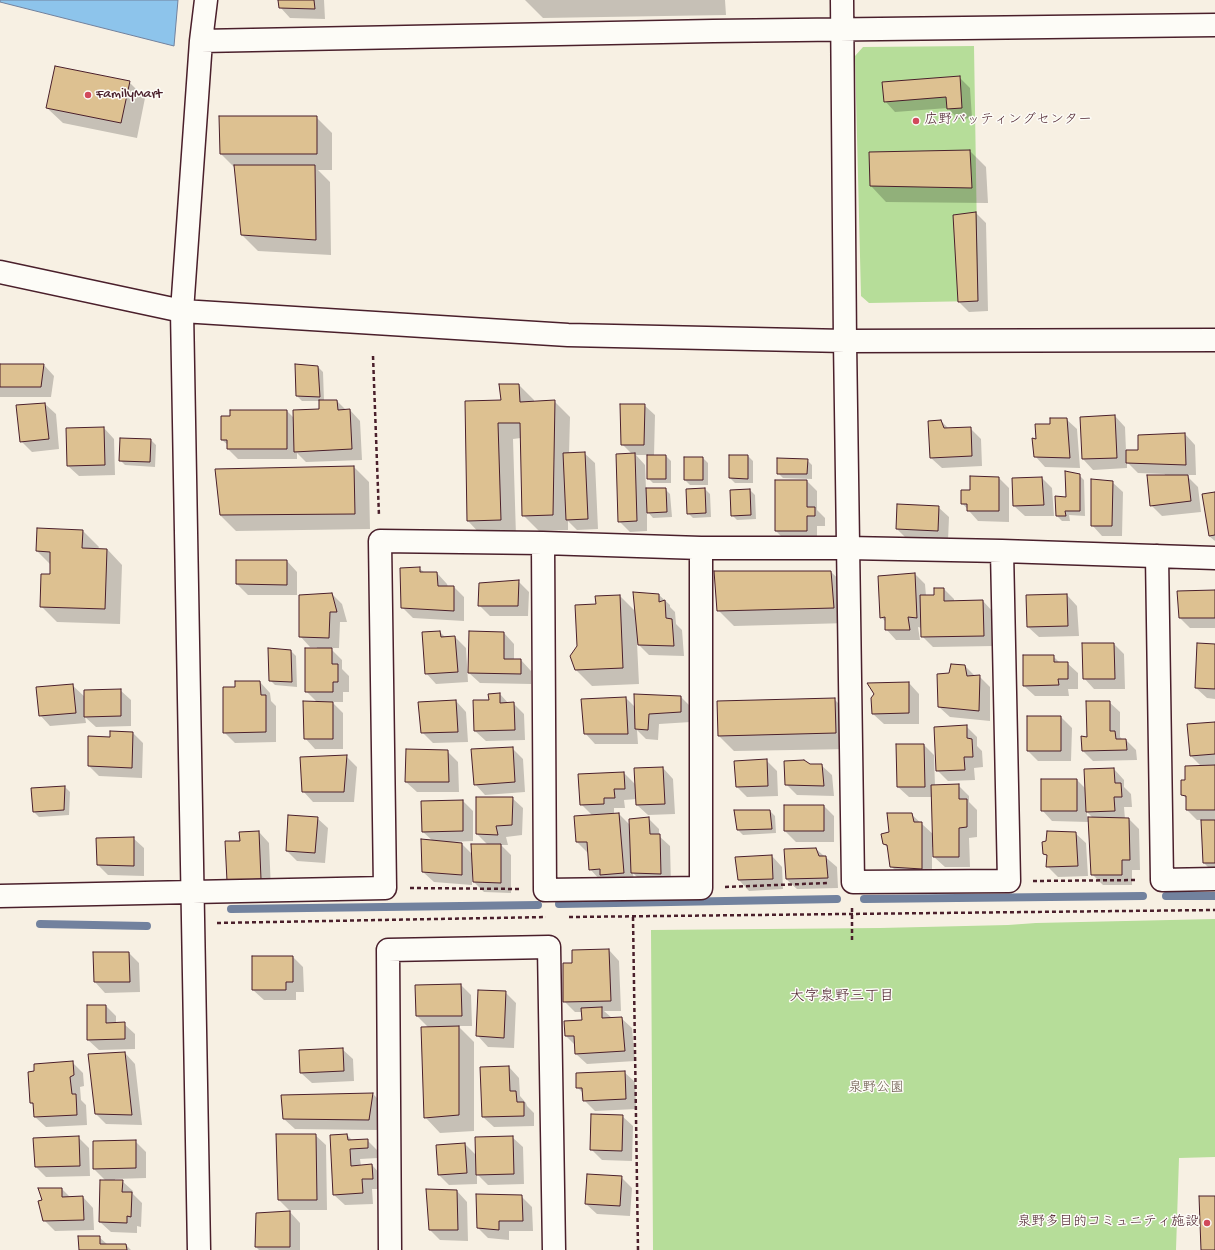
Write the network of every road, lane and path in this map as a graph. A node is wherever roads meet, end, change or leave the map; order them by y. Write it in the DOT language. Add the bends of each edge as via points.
graph roads {
  1 [pos="206,0"];
  2 [pos="842,0"];
  3 [pos="1215,25"];
  4 [pos="842,29"];
  5 [pos="201,41"];
  6 [pos="0,272"];
  7 [pos="182,311"];
  8 [pos="1215,340"];
  9 [pos="845,341"];
  10 [pos="372,356"];
  11 [pos="380,541"];
  12 [pos="543,543"];
  13 [pos="701,548"];
  14 [pos="848,548"];
  15 [pos="1002,551"];
  16 [pos="1157,556"];
  17 [pos="1215,558"];
  18 [pos="1215,879"];
  19 [pos="1162,880"];
  20 [pos="1009,881"];
  21 [pos="854,882"];
  22 [pos="385,888"];
  23 [pos="701,888"];
  24 [pos="545,890"];
  25 [pos="194,892"];
  26 [pos="0,896"];
  27 [pos="1215,910"];
  28 [pos="852,914"];
  29 [pos="564,917"];
  30 [pos="633,917"];
  31 [pos="215,923"];
  32 [pos="852,940"];
  33 [pos="199,1250"];
  34 [pos="390,1250"];
  35 [pos="554,1250"];
  36 [pos="638,1250"];
  1 -- 5 [label="street"];
  2 -- 4 [label="street"];
  3 -- 4 [label="street"];
  4 -- 5 [label="street"];
  4 -- 9 [label="street"];
  5 -- 7 [label="street"];
  6 -- 7 [label="street"];
  7 -- 9 [label="street" via="568,335"];
  7 -- 25 [label="street"];
  8 -- 9 [label="street"];
  9 -- 14 [label="street"];
  10 -- 11 [label="path"];
  11 -- 12 [label="street"];
  11 -- 22 [label="street"];
  12 -- 13 [label="street"];
  12 -- 24 [label="street"];
  13 -- 14 [label="street"];
  13 -- 23 [label="street"];
  14 -- 15 [label="street"];
  14 -- 21 [label="street"];
  15 -- 16 [label="street"];
  15 -- 20 [label="street"];
  16 -- 17 [label="street"];
  16 -- 19 [label="street"];
  18 -- 19 [label="street"];
  19 -- 20 [label="path"];
  20 -- 21 [label="street"];
  21 -- 23 [label="path"];
  21 -- 28 [label="path"];
  22 -- 24 [label="path"];
  22 -- 25 [label="street"];
  23 -- 24 [label="street"];
  24 -- 31 [label="path" via="548,917"];
  25 -- 26 [label="street"];
  25 -- 33 [label="street"];
  27 -- 28 [label="path"];
  28 -- 30 [label="path"];
  28 -- 32 [label="path"];
  29 -- 30 [label="path"];
  30 -- 36 [label="path"];
  34 -- 35 [label="street" via="388,950 549,947"];
}
